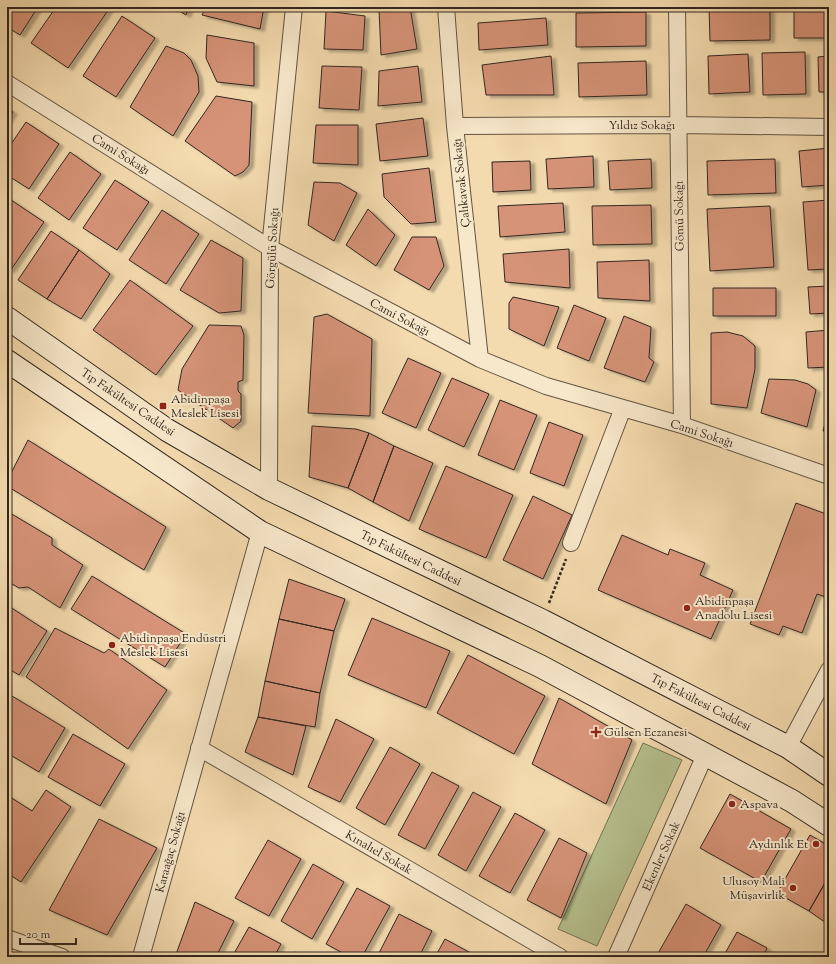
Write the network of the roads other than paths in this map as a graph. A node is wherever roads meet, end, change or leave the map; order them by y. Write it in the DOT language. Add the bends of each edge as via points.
graph roads {
  1 [pos="294,7"];
  2 [pos="446,7"];
  3 [pos="677,7"];
  4 [pos="7,83"];
  5 [pos="678,125"];
  6 [pos="455,126"];
  7 [pos="829,127"];
  8 [pos="270,248"];
  9 [pos="7,318"];
  10 [pos="480,359"];
  11 [pos="9,367"];
  12 [pos="623,408"];
  13 [pos="682,425"];
  14 [pos="829,476"];
  15 [pos="269,489"];
  16 [pos="260,532"];
  17 [pos="571,543"];
  18 [pos="829,670"];
  19 [pos="788,747"];
  20 [pos="199,748"];
  21 [pos="705,755"];
  22 [pos="829,775"];
  23 [pos="829,825"];
  24 [pos="7,938"];
  25 [pos="62,957"];
  26 [pos="141,957"];
  27 [pos="560,957"];
  28 [pos="616,957"];
  1 -- 8 [label="street, Görgülü Sokağı"];
  2 -- 6 [label="street, Çalıkavak Sokağı"];
  3 -- 5 [label="street, Gömü Sokağı"];
  4 -- 8 [label="street, Cami Sokağı"];
  5 -- 6 [label="street, Yıldız Sokağı"];
  5 -- 7 [label="street, Yıldız Sokağı"];
  5 -- 13 [label="street, Gömü Sokağı"];
  6 -- 10 [label="street, Çalıkavak Sokağı"];
  8 -- 10 [label="street, Cami Sokağı"];
  8 -- 15 [label="street, Görgülü Sokağı"];
  9 -- 15 [label="main road, Tıp Fakültesi Caddesi" via="167,430"];
  10 -- 12 [label="street, Cami Sokağı" via="546,386"];
  11 -- 16 [label="main road"];
  12 -- 13 [label="street, Cami Sokağı"];
  12 -- 17 [label="street"];
  13 -- 14 [label="street, Cami Sokağı"];
  15 -- 19 [label="main road, Tıp Fakültesi Caddesi" via="543,621"];
  16 -- 20 [label="street, Karaağaç Sokağı"];
  16 -- 21 [label="main road" via="540,666"];
  18 -- 19 [label="street"];
  19 -- 22 [label="main road, Tıp Fakültesi Caddesi"];
  20 -- 26 [label="street, Karaağaç Sokağı"];
  20 -- 27 [label="street, Kınalıel Sokak"];
  21 -- 23 [label="main road" via="792,801"];
  21 -- 28 [label="street, Ekenler Sokak"];
  24 -- 25 [label="street"];
}
